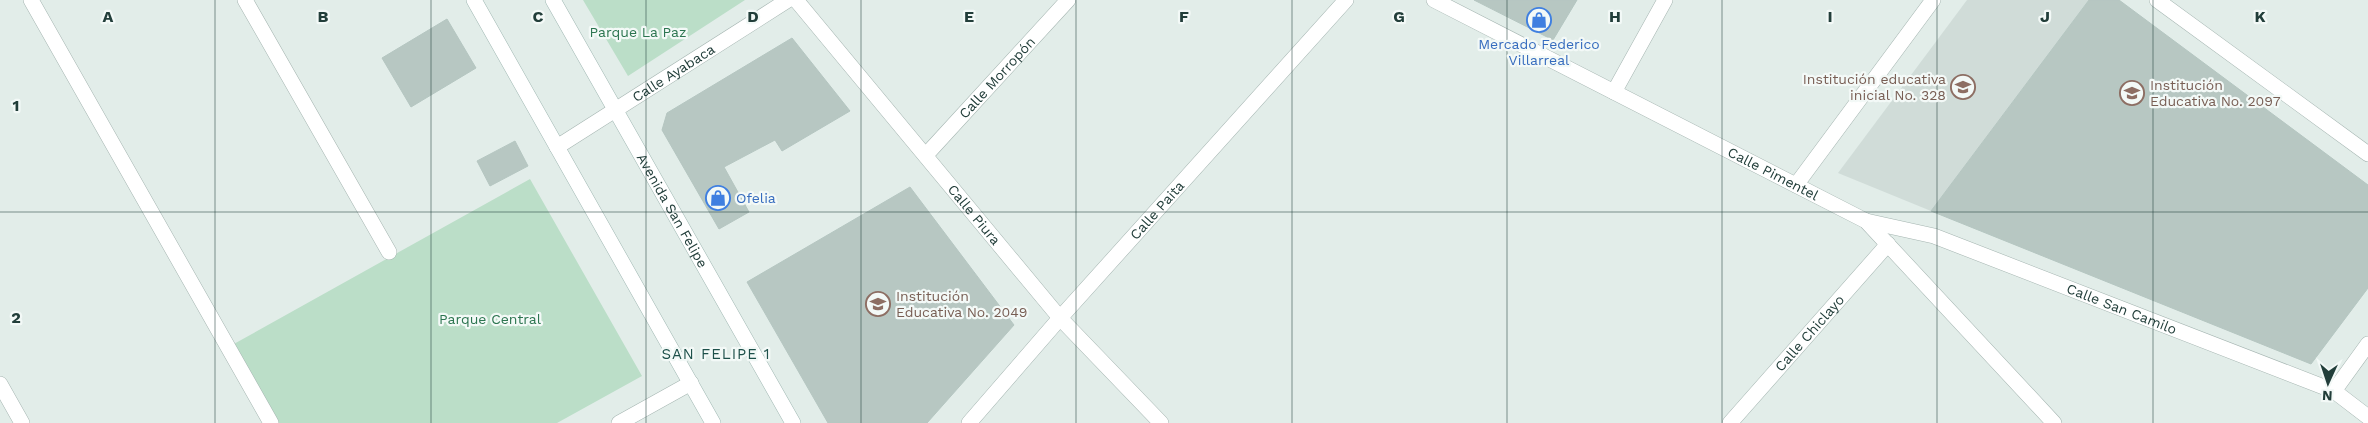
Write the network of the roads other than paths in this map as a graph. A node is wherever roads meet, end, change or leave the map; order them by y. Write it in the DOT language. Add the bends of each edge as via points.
graph roads {
  1 [pos="30,0"];
  2 [pos="244,0"];
  3 [pos="474,0"];
  4 [pos="553,0"];
  5 [pos="788,0"];
  6 [pos="796,0"];
  7 [pos="1068,0"];
  8 [pos="1346,0"];
  9 [pos="1434,0"];
  10 [pos="1665,0"];
  11 [pos="1933,0"];
  12 [pos="2157,0"];
  13 [pos="1614,92"];
  14 [pos="616,111"];
  15 [pos="557,147"];
  16 [pos="2368,154"];
  17 [pos="926,155"];
  18 [pos="1796,186"];
  19 [pos="1866,221"];
  20 [pos="1888,244"];
  21 [pos="389,252"];
  22 [pos="1060,318"];
  23 [pos="2368,344"];
  24 [pos="691,383"];
  25 [pos="0,384"];
  26 [pos="2334,391"];
  27 [pos="2368,417"];
  28 [pos="22,423"];
  29 [pos="271,423"];
  30 [pos="619,423"];
  31 [pos="713,423"];
  32 [pos="793,423"];
  33 [pos="969,423"];
  34 [pos="1161,423"];
  35 [pos="1730,423"];
  36 [pos="2054,423"];
  1 -- 29 [label="street"];
  2 -- 21 [label="street"];
  3 -- 15 [label="street"];
  4 -- 14 [label="street, Avenida San Felipe"];
  5 -- 14 [label="street, Calle Ayabaca"];
  6 -- 17 [label="street, Calle Piura"];
  7 -- 17 [label="street, Calle Morropón"];
  8 -- 22 [label="street, Calle Paita"];
  9 -- 13 [label="street, Calle Pimentel"];
  10 -- 13 [label="street"];
  11 -- 18 [label="street"];
  12 -- 16 [label="street"];
  13 -- 18 [label="street, Calle Pimentel"];
  14 -- 15 [label="street, Calle Ayabaca"];
  14 -- 32 [label="street, Avenida San Felipe"];
  15 -- 24 [label="street"];
  17 -- 22 [label="street, Calle Piura"];
  18 -- 19 [label="street, Calle Pimentel"];
  19 -- 20 [label="street, Calle Pimentel"];
  19 -- 26 [label="street, Calle San Camilo" via="1934,236"];
  20 -- 35 [label="street, Calle Chiclayo"];
  20 -- 36 [label="street, Calle Pimentel"];
  22 -- 33 [label="street, Calle Paita"];
  22 -- 34 [label="street, Calle Piura"];
  23 -- 26 [label="street"];
  24 -- 30 [label="street"];
  24 -- 31 [label="street"];
  25 -- 28 [label="street"];
  26 -- 27 [label="street, Calle San Camilo"];
}
